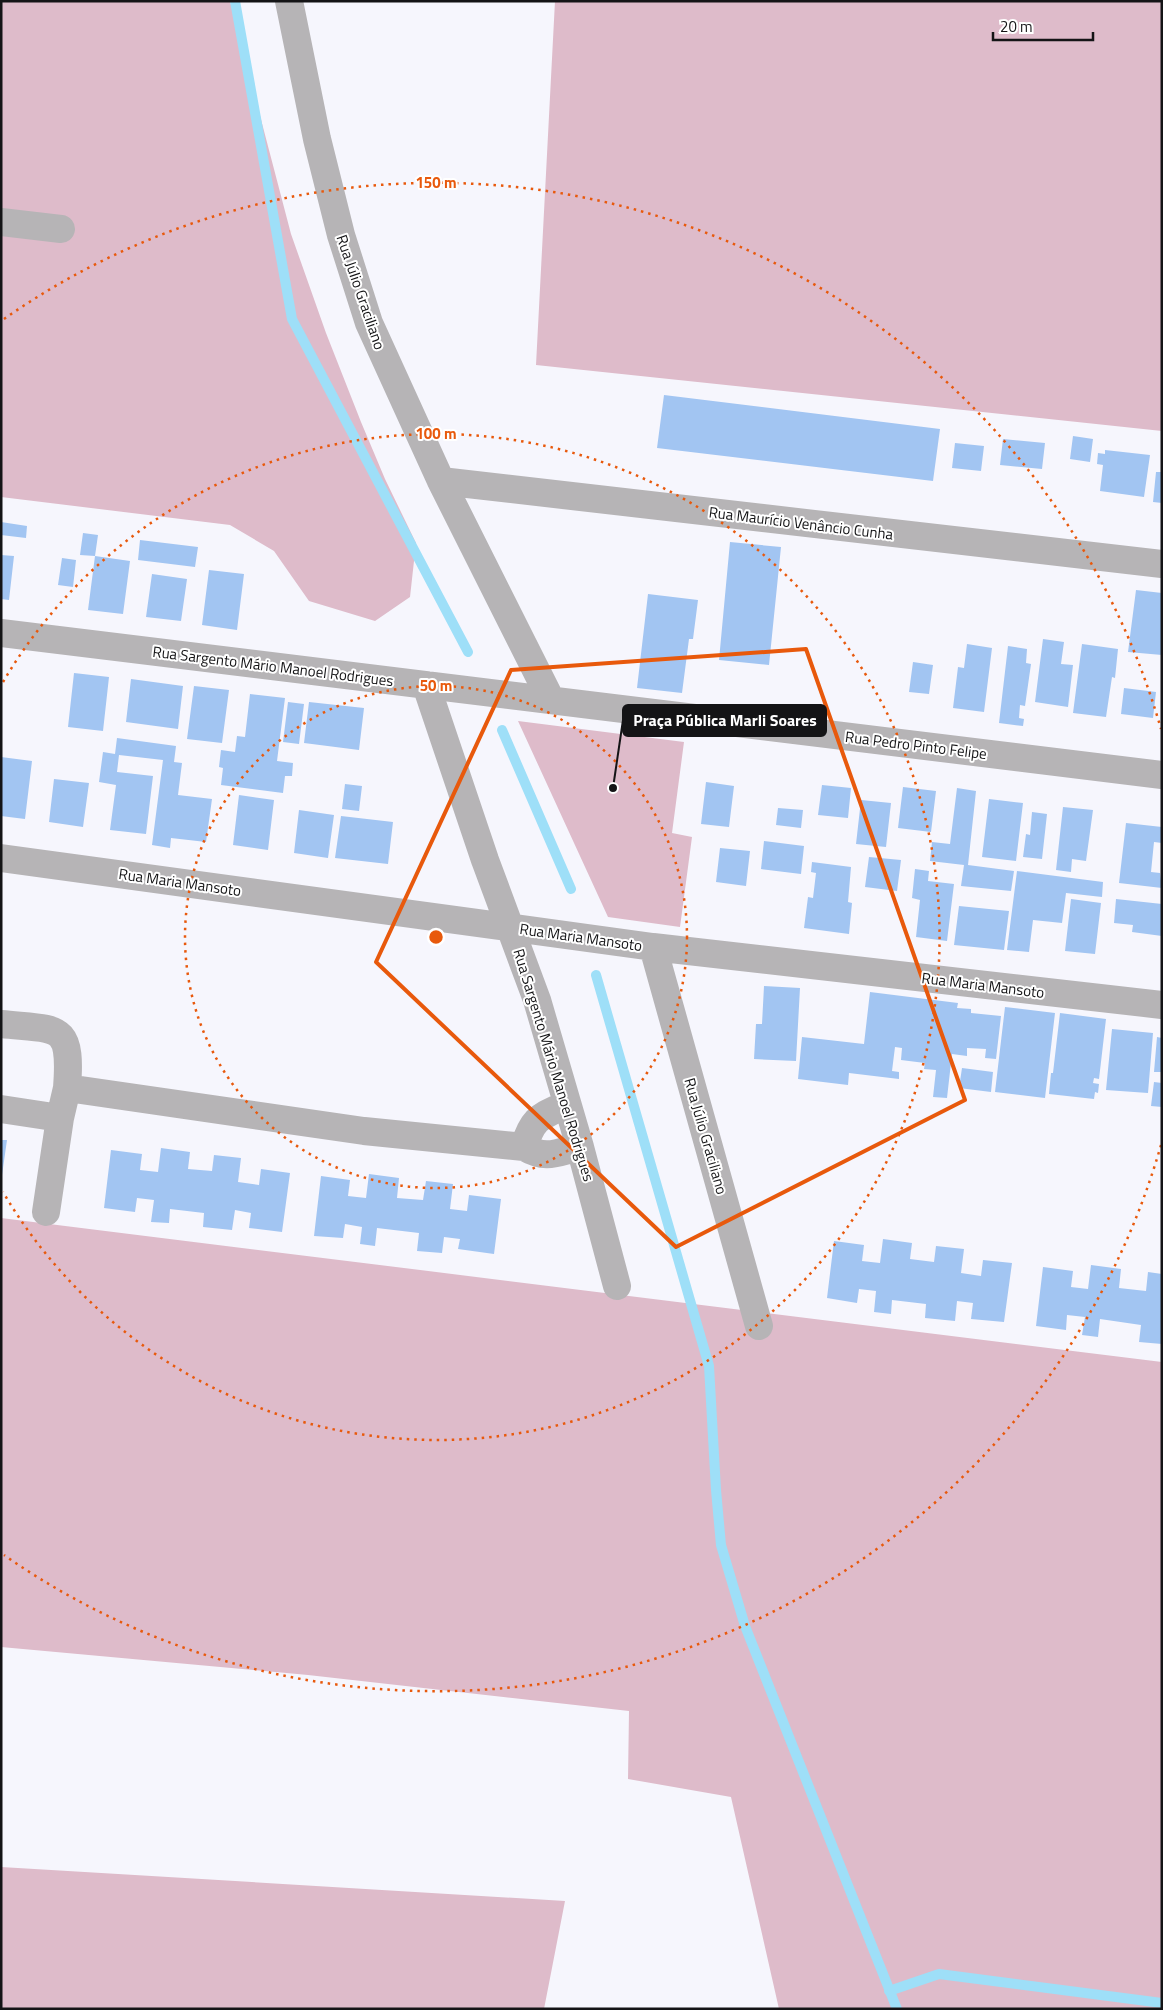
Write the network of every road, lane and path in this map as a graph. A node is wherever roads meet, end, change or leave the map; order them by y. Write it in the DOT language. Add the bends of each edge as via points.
graph roads {
  1 [pos="289,1"];
  2 [pos="1,222"];
  3 [pos="62,229"];
  4 [pos="441,481"];
  5 [pos="1162,564"];
  6 [pos="1,633"];
  7 [pos="426,685"];
  8 [pos="551,700"];
  9 [pos="1162,775"];
  10 [pos="1,858"];
  11 [pos="511,927"];
  12 [pos="653,947"];
  13 [pos="1162,1005"];
  14 [pos="1,1024"];
  15 [pos="68,1088"];
  16 [pos="567,1104"];
  17 [pos="1,1109"];
  18 [pos="60,1118"];
  19 [pos="524,1147"];
  20 [pos="580,1147"];
  21 [pos="46,1212"];
  22 [pos="617,1286"];
  23 [pos="759,1326"];
  1 -- 4 [label="street, Rua Júlio Graciliano" via="316,140 341,235 369,323"];
  2 -- 3 [label="street"];
  4 -- 5 [label="street, Rua Maurício Venâncio Cunha"];
  4 -- 8 [label="street, Rua Júlio Graciliano"];
  6 -- 7 [label="street, Rua Sargento Mário Manoel Rodrigues"];
  7 -- 8 [label="street, Rua Pedro Pinto Felipe"];
  7 -- 11 [label="street, Rua Sargento Mário Manoel Rodrigues"];
  8 -- 9 [label="street, Rua Pedro Pinto Felipe"];
  10 -- 11 [label="street, Rua Maria Mansoto"];
  11 -- 12 [label="street, Rua Maria Mansoto"];
  11 -- 16 [label="street, Rua Sargento Mário Manoel Rodrigues" via="537,1000"];
  12 -- 13 [label="street, Rua Maria Mansoto"];
  12 -- 23 [label="street, Rua Júlio Graciliano"];
  14 -- 15 [label="street" via="51,1029 60,1034 68,1047 70,1060"];
  15 -- 18 [label="street"];
  15 -- 19 [label="street" via="364,1131"];
  16 -- 19 [label="street" via="533,1124"];
  16 -- 20 [label="street, Rua Sargento Mário Manoel Rodrigues"];
  17 -- 18 [label="street"];
  18 -- 21 [label="street"];
  19 -- 20 [label="street" via="537,1155"];
  20 -- 22 [label="street, Rua Sargento Mário Manoel Rodrigues"];
}
